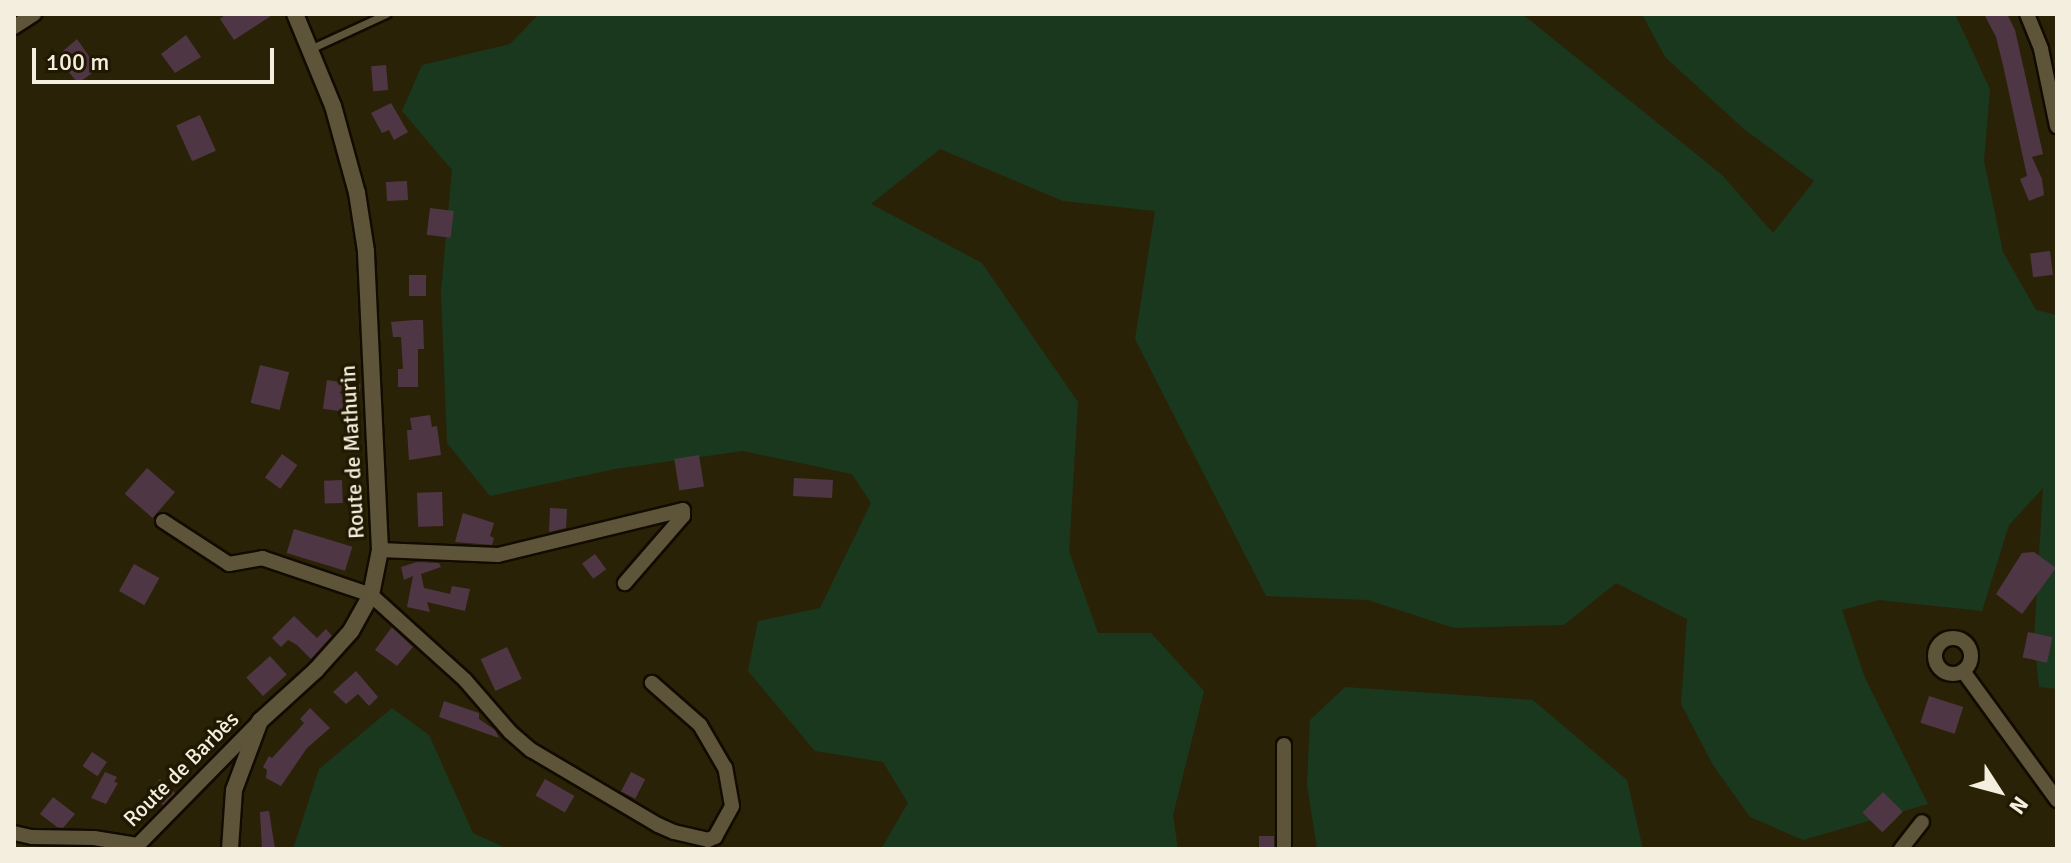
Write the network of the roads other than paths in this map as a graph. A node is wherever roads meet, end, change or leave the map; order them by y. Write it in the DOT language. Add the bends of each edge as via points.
graph roads {
  1 [pos="34,14"];
  2 [pos="295,14"];
  3 [pos="386,14"];
  4 [pos="2027,14"];
  5 [pos="14,27"];
  6 [pos="2057,48"];
  7 [pos="310,49"];
  8 [pos="2041,49"];
  9 [pos="2057,126"];
  10 [pos="163,521"];
  11 [pos="380,550"];
  12 [pos="625,583"];
  13 [pos="371,595"];
  14 [pos="1963,671"];
  15 [pos="652,683"];
  16 [pos="260,721"];
  17 [pos="1284,745"];
  18 [pos="2057,800"];
  19 [pos="1922,822"];
  20 [pos="14,833"];
  21 [pos="135,847"];
  22 [pos="230,849"];
  23 [pos="1284,849"];
  24 [pos="1901,849"];
  1 -- 5 [label="street"];
  2 -- 7 [label="street, Route de Mathurin"];
  3 -- 7 [label="lane"];
  4 -- 8 [label="street"];
  6 -- 8 [label="street"];
  7 -- 11 [label="street, Route de Mathurin" via="341,135 366,251"];
  8 -- 9 [label="street"];
  10 -- 13 [label="street" via="229,564 262,558"];
  11 -- 12 [label="street" via="498,555 683,510"];
  11 -- 13 [label="street, Route de Mathurin"];
  13 -- 15 [label="street" via="465,680 531,750 658,825 708,840 732,806 725,768 700,725"];
  13 -- 16 [label="street, Route de Mathurin" via="351,631"];
  14 -- 18 [label="street"];
  16 -- 21 [label="street, Route de Barbès"];
  16 -- 22 [label="street, Route de Mathurin" via="234,790"];
  17 -- 23 [label="street"];
  19 -- 24 [label="street"];
  20 -- 21 [label="street" via="94,838"];
}
